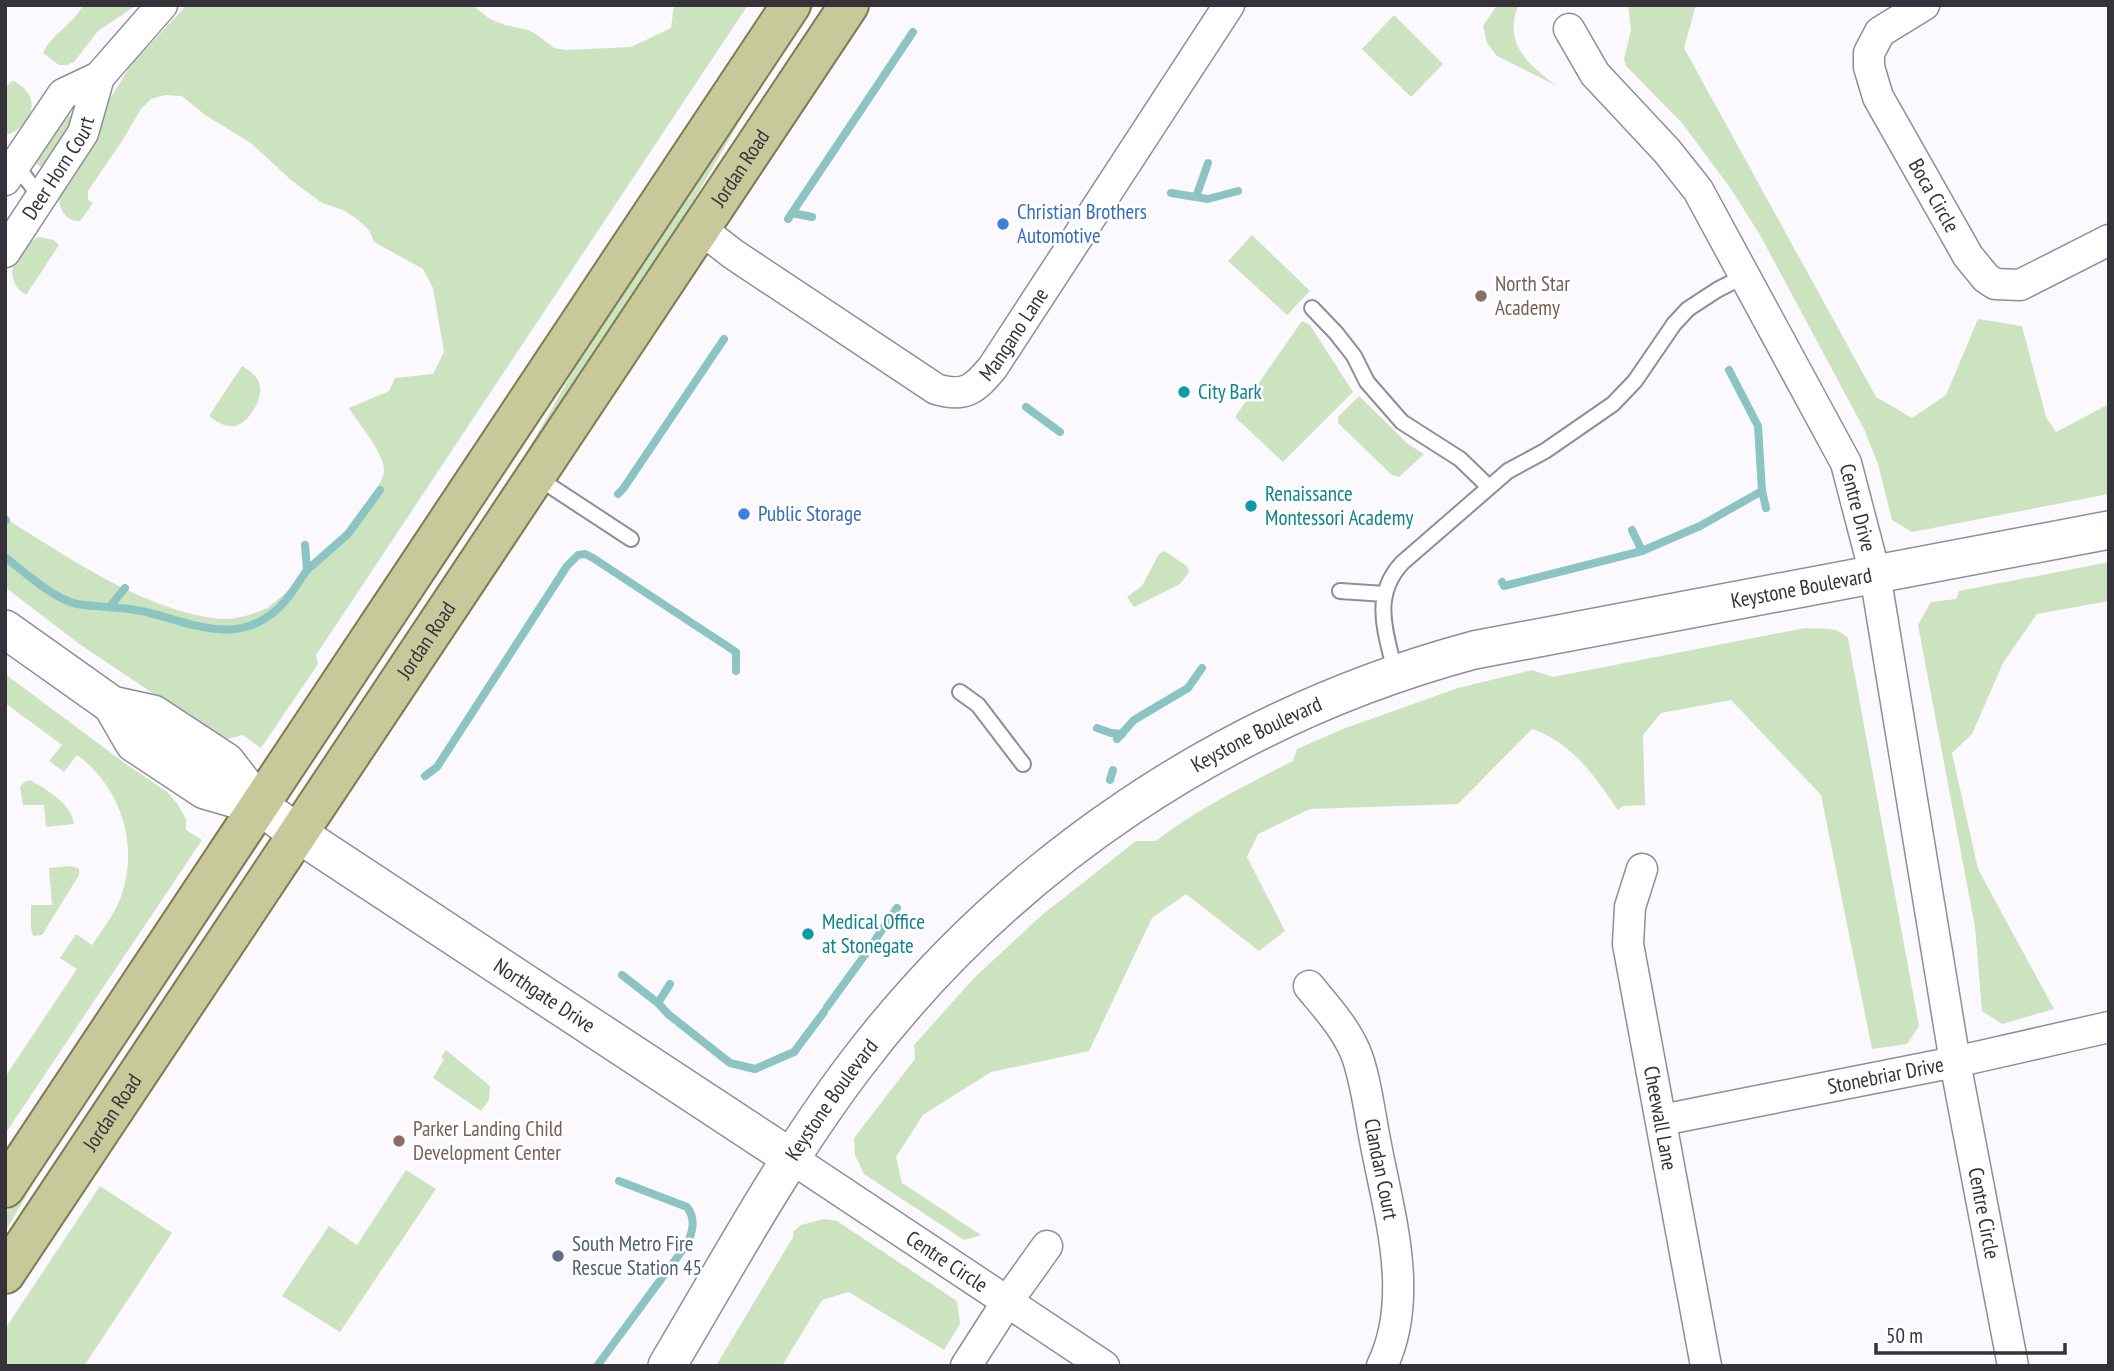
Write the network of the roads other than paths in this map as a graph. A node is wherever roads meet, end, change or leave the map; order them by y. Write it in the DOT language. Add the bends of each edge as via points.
graph roads {
  1 [pos="162,5"];
  2 [pos="791,5"];
  3 [pos="849,5"];
  4 [pos="1229,5"];
  5 [pos="1924,5"];
  6 [pos="1569,29"];
  7 [pos="99,77"];
  8 [pos="11,173"];
  9 [pos="41,198"];
  10 [pos="701,229"];
  11 [pos="2109,240"];
  12 [pos="5,252"];
  13 [pos="1746,275"];
  14 [pos="1312,308"];
  15 [pos="537,477"];
  16 [pos="1489,487"];
  17 [pos="2109,530"];
  18 [pos="631,539"];
  19 [pos="1875,574"];
  20 [pos="1340,591"];
  21 [pos="1385,594"];
  22 [pos="5,629"];
  23 [pos="1395,672"];
  24 [pos="960,692"];
  25 [pos="1023,764"];
  26 [pos="260,806"];
  27 [pos="297,833"];
  28 [pos="1642,869"];
  29 [pos="1309,986"];
  30 [pos="2109,1027"];
  31 [pos="1955,1062"];
  32 [pos="1662,1120"];
  33 [pos="791,1158"];
  34 [pos="5,1188"];
  35 [pos="1047,1246"];
  36 [pos="5,1274"];
  37 [pos="1007,1302"];
  38 [pos="667,1366"];
  39 [pos="966,1366"];
  40 [pos="1104,1366"];
  41 [pos="1382,1366"];
  42 [pos="1706,1366"];
  43 [pos="2013,1366"];
  1 -- 7 [label="street, Deer Horn Court"];
  2 -- 26 [label="main road"];
  3 -- 10 [label="main road, Jordan Road"];
  4 -- 10 [label="street, Mangano Lane" via="993,367 961,393 936,389"];
  5 -- 11 [label="street, Boca Circle" via="1880,32 1869,53 1869,67 1878,96 1978,269 1995,284 2020,285"];
  6 -- 13 [label="street, Centre Drive" via="1595,74 1698,190"];
  7 -- 8 [label="street, Deer Horn Court" via="63,94"];
  7 -- 9 [label="street, Deer Horn Court" via="83,133"];
  8 -- 9 [label="lane"];
  9 -- 12 [label="street, Deer Horn Court"];
  10 -- 15 [label="main road, Jordan Road"];
  13 -- 16 [label="lane" via="1688,309 1613,404"];
  13 -- 19 [label="street, Centre Drive" via="1846,463"];
  14 -- 16 [label="lane" via="1402,422 1460,459"];
  15 -- 18 [label="lane"];
  15 -- 27 [label="main road, Jordan Road"];
  16 -- 21 [label="lane" via="1402,562"];
  17 -- 19 [label="street, Keystone Boulevard"];
  19 -- 23 [label="street, Keystone Boulevard" via="1500,644"];
  19 -- 31 [label="street, Centre Drive"];
  20 -- 21 [label="lane"];
  21 -- 23 [label="lane" via="1382,615"];
  22 -- 26 [label="street, Northgate Drive" via="112,705 134,743 205,790"];
  23 -- 33 [label="street, Keystone Boulevard" via="1229,746 1081,840 992,915 927,979 854,1067"];
  24 -- 25 [label="lane" via="978,705"];
  26 -- 27 [label="street, Northgate Drive"];
  26 -- 34 [label="main road"];
  27 -- 33 [label="street, Northgate Drive"];
  27 -- 36 [label="main road, Jordan Road"];
  28 -- 32 [label="street, Cheewall Lane" via="1630,907 1628,944"];
  29 -- 41 [label="street, Clandan Court" via="1336,1018 1356,1053 1369,1107 1397,1263 1396,1313"];
  30 -- 31 [label="street, Stonebriar Drive"];
  31 -- 32 [label="street, Stonebriar Drive"];
  31 -- 43 [label="street, Centre Circle"];
  32 -- 42 [label="street, Cheewall Lane"];
  33 -- 37 [label="street, Centre Circle"];
  33 -- 38 [label="street, Keystone Boulevard"];
  35 -- 37 [label="street"];
  37 -- 39 [label="street"];
  37 -- 40 [label="street, Centre Circle"];
}
